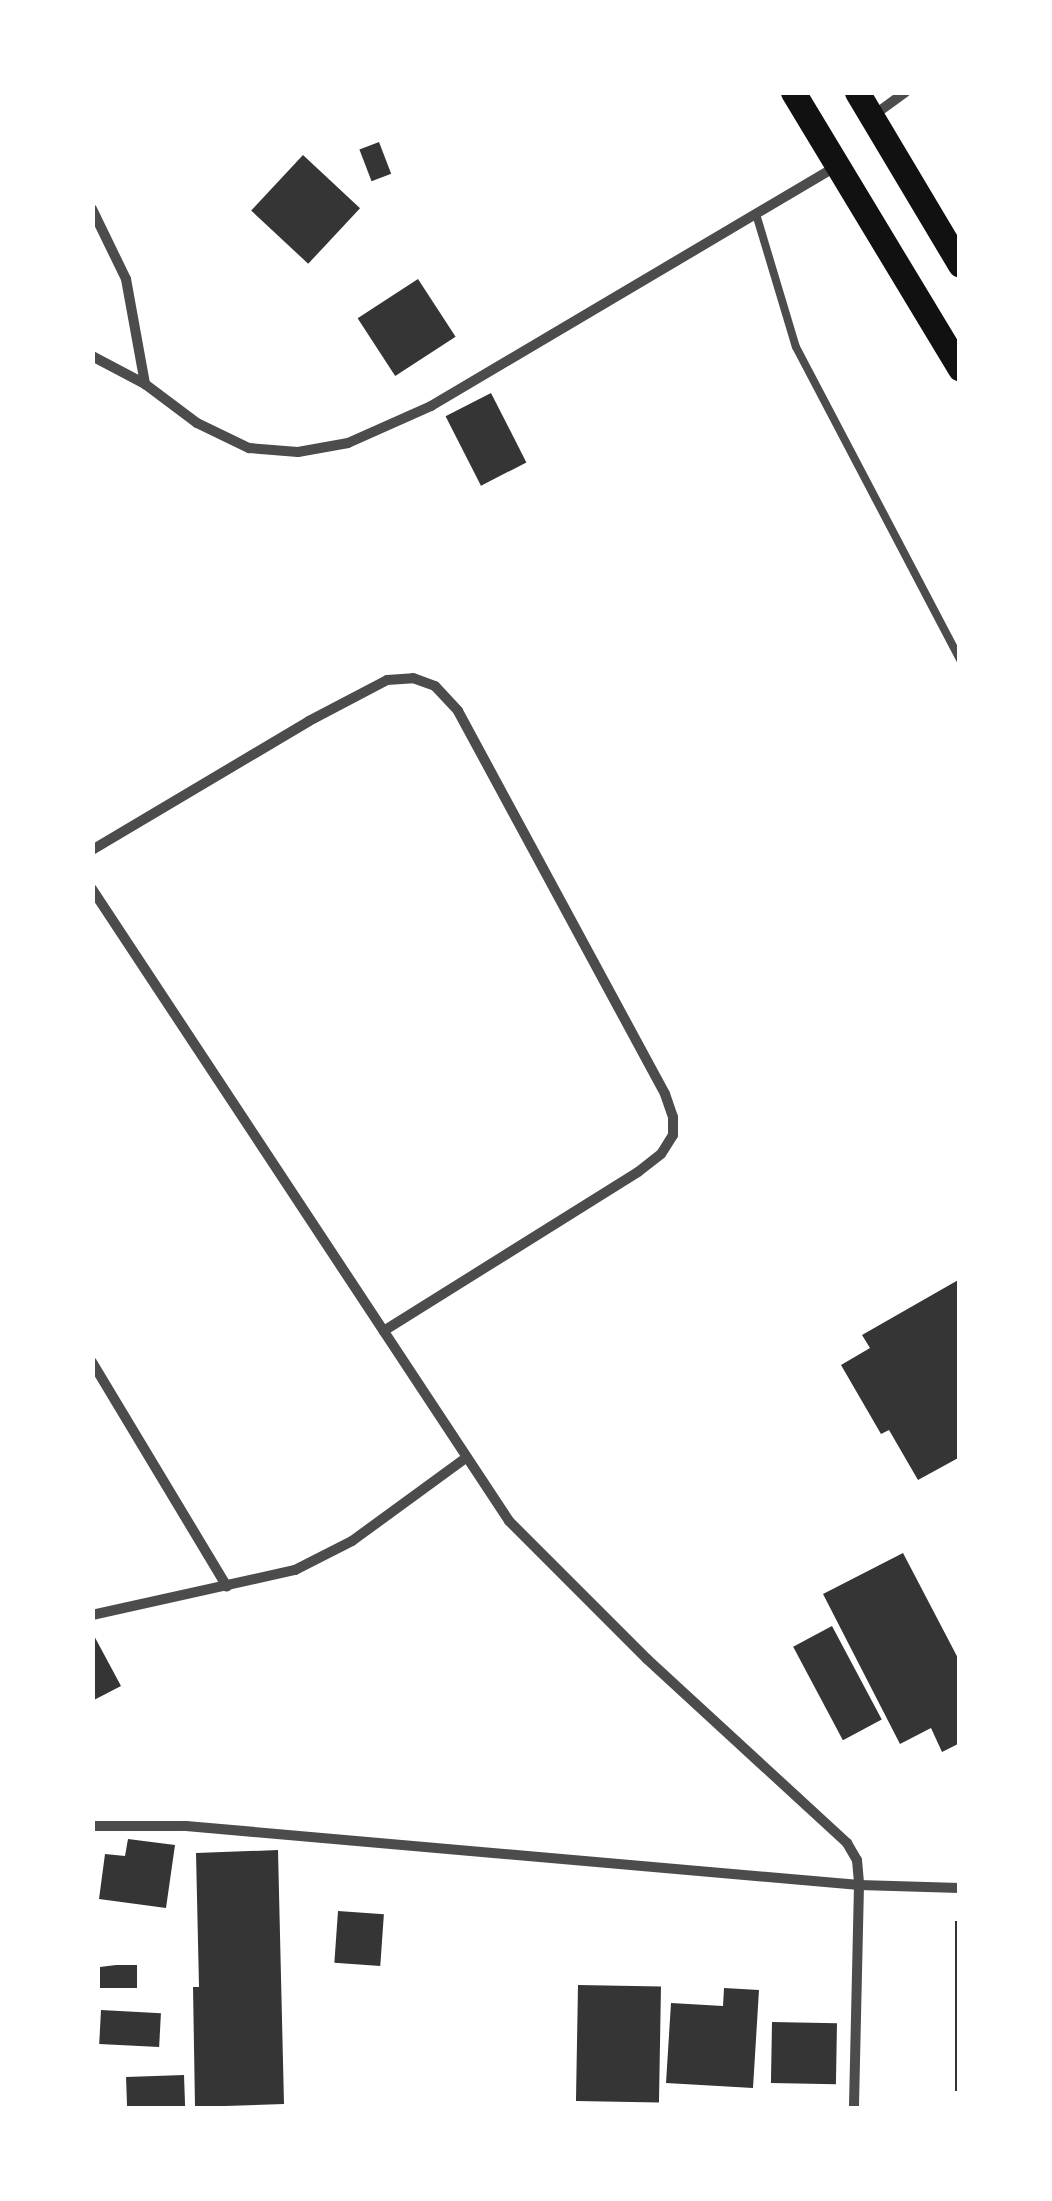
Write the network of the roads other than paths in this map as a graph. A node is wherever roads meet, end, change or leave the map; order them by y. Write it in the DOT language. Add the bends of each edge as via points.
graph roads {
  1 [pos="793,92"];
  2 [pos="857,92"];
  3 [pos="906,92"];
  4 [pos="871,116"];
  5 [pos="838,166"];
  6 [pos="92,208"];
  7 [pos="756,214"];
  8 [pos="960,265"];
  9 [pos="92,356"];
  10 [pos="960,369"];
  11 [pos="145,384"];
  12 [pos="960,660"];
  13 [pos="92,850"];
  14 [pos="92,890"];
  15 [pos="384,1331"];
  16 [pos="92,1362"];
  17 [pos="467,1458"];
  18 [pos="228,1587"];
  19 [pos="92,1615"];
  20 [pos="92,1826"];
  21 [pos="859,1885"];
  22 [pos="960,1888"];
  23 [pos="854,2108"];
  1 -- 5 [label="main road"];
  2 -- 4 [label="main road"];
  3 -- 4 [label="street"];
  4 -- 8 [label="main road"];
  5 -- 7 [label="street"];
  5 -- 10 [label="main road"];
  6 -- 11 [label="street" via="126,280"];
  7 -- 11 [label="street" via="432,406 348,443 298,452 250,448 197,422"];
  7 -- 12 [label="lane" via="796,347"];
  9 -- 11 [label="street"];
  13 -- 15 [label="street" via="388,680 413,678 435,686 458,711 665,1094 673,1135 638,1172"];
  14 -- 15 [label="street"];
  15 -- 17 [label="street"];
  16 -- 18 [label="street"];
  17 -- 18 [label="street" via="352,1541 295,1570"];
  17 -- 21 [label="street" via="522,1535 847,1843"];
  18 -- 19 [label="street"];
  20 -- 21 [label="street" via="186,1826"];
  21 -- 22 [label="street"];
  21 -- 23 [label="street"];
}
